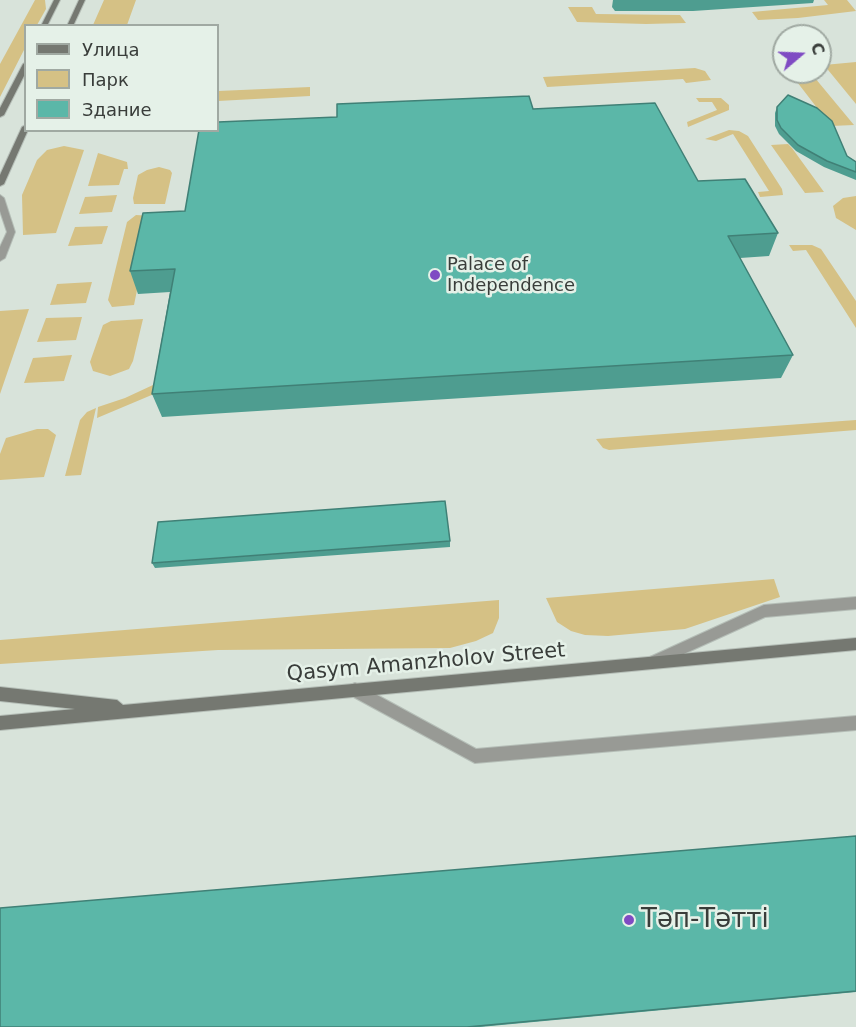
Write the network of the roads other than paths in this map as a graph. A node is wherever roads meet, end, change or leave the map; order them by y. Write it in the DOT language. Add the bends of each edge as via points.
graph roads {
  1 [pos="57,0"];
  2 [pos="82,0"];
  3 [pos="45,24"];
  4 [pos="71,24"];
  5 [pos="24,68"];
  6 [pos="0,116"];
  7 [pos="24,131"];
  8 [pos="0,184"];
  9 [pos="0,198"];
  10 [pos="0,258"];
  11 [pos="856,603"];
  12 [pos="856,644"];
  13 [pos="648,665"];
  14 [pos="355,690"];
  15 [pos="0,694"];
  16 [pos="151,710"];
  17 [pos="0,723"];
  18 [pos="856,723"];
  1 -- 3 [label="street"];
  2 -- 4 [label="street"];
  5 -- 6 [label="street"];
  7 -- 8 [label="street"];
  9 -- 10 [label="lane" via="11,232"];
  11 -- 13 [label="lane" via="764,611"];
  12 -- 13 [label="street, Qasym Amanzholov Street"];
  13 -- 14 [label="street, Qasym Amanzholov Street"];
  14 -- 16 [label="street, Qasym Amanzholov Street"];
  14 -- 18 [label="lane" via="475,756"];
  15 -- 16 [label="street"];
  16 -- 17 [label="street, Qasym Amanzholov Street"];
}
